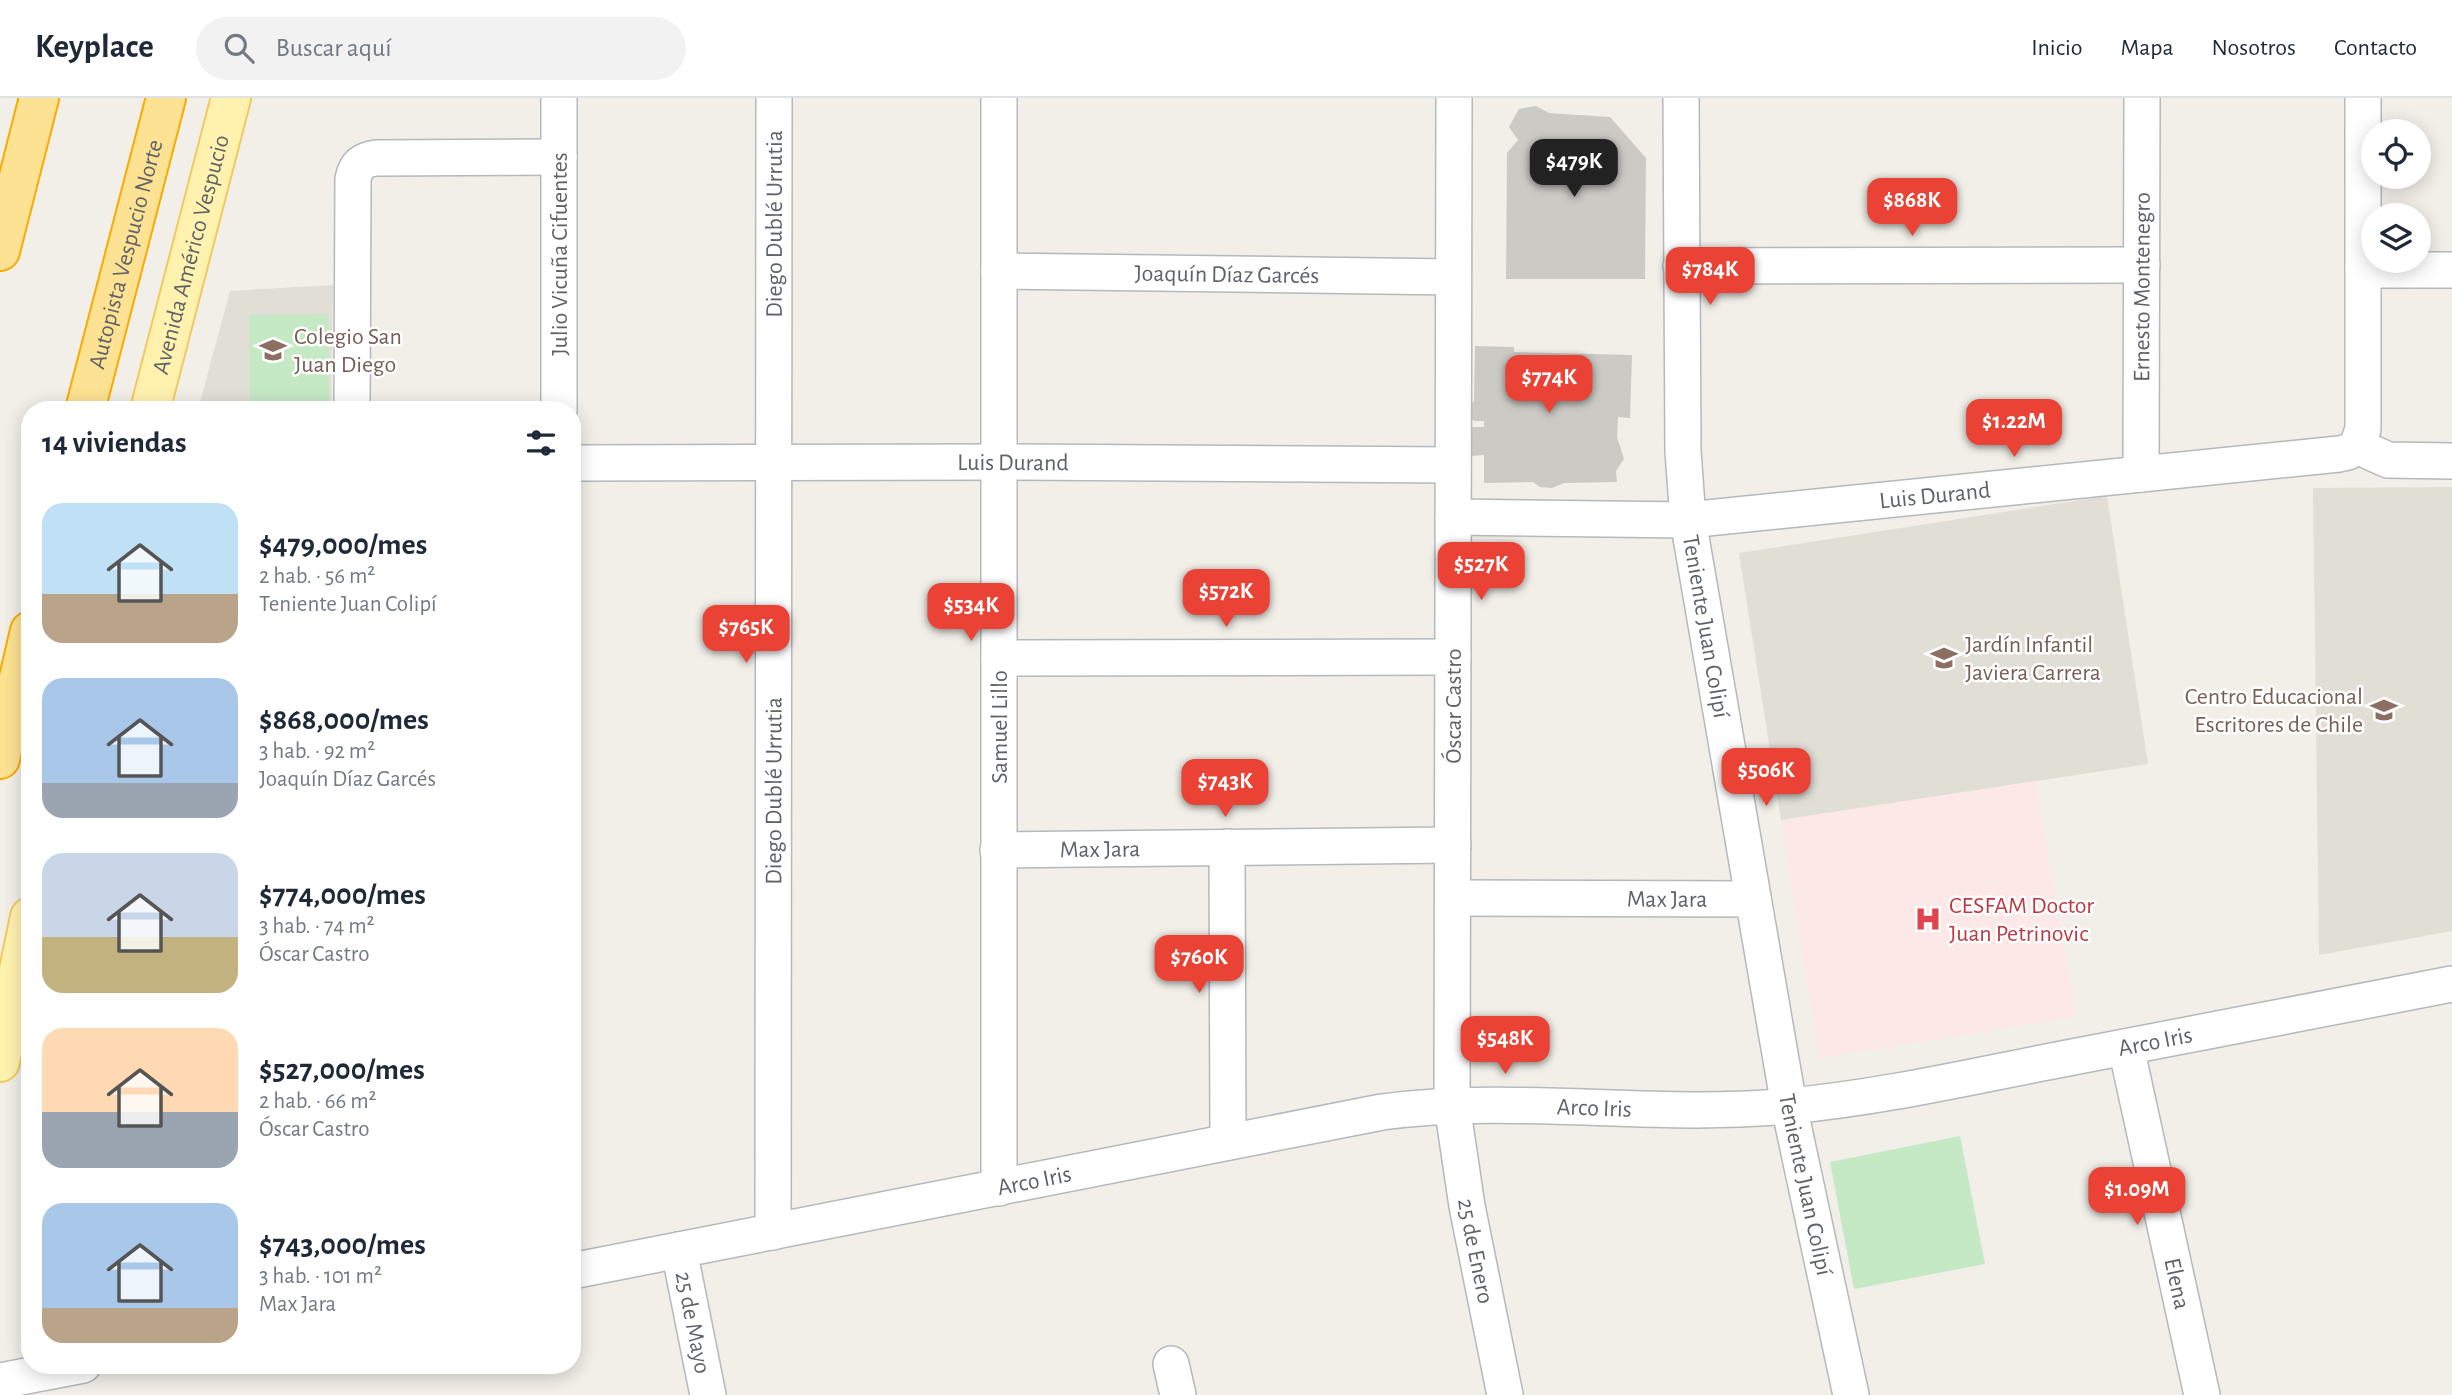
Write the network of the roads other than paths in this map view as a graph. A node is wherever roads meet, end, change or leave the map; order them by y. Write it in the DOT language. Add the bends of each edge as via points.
graph roads {
  1 [pos="39,98"];
  2 [pos="166,98"];
  3 [pos="231,98"];
  4 [pos="559,98"];
  5 [pos="774,98"];
  6 [pos="999,98"];
  7 [pos="1454,98"];
  8 [pos="1681,98"];
  9 [pos="2142,98"];
  10 [pos="2363,98"];
  11 [pos="559,157"];
  12 [pos="2363,203"];
  13 [pos="0,251"];
  14 [pos="2142,265"];
  15 [pos="1681,266"];
  16 [pos="2431,270"];
  17 [pos="2452,270"];
  18 [pos="999,271"];
  19 [pos="2363,273"];
  20 [pos="1453,277"];
  21 [pos="87,401"];
  22 [pos="152,401"];
  23 [pos="352,401"];
  24 [pos="559,401"];
  25 [pos="2357,446"];
  26 [pos="2452,461"];
  27 [pos="999,462"];
  28 [pos="581,463"];
  29 [pos="774,463"];
  30 [pos="1453,465"];
  31 [pos="2141,474"];
  32 [pos="1453,517"];
  33 [pos="1688,520"];
  34 [pos="1453,657"];
  35 [pos="999,658"];
  36 [pos="21,669"];
  37 [pos="0,759"];
  38 [pos="1453,845"];
  39 [pos="1227,847"];
  40 [pos="999,850"];
  41 [pos="1453,898"];
  42 [pos="1753,899"];
  43 [pos="21,960"];
  44 [pos="2452,984"];
  45 [pos="2126,1047"];
  46 [pos="0,1062"];
  47 [pos="1452,1105"];
  48 [pos="1789,1106"];
  49 [pos="1228,1142"];
  50 [pos="999,1188"];
  51 [pos="773,1232"];
  52 [pos="679,1250"];
  53 [pos="581,1269"];
  54 [pos="36,1374"];
  55 [pos="0,1381"];
  56 [pos="708,1395"];
  57 [pos="1505,1395"];
  58 [pos="1851,1395"];
  59 [pos="2202,1395"];
  1 -- 13 [label="highway"];
  2 -- 21 [label="highway, Autopista Vespucio Norte"];
  3 -- 22 [label="main road, Avenida Américo Vespucio"];
  4 -- 11 [label="street, Julio Vicuña Cifuentes"];
  5 -- 29 [label="street, Diego Dublé Urrutia"];
  6 -- 18 [label="street, Samuel Lillo"];
  7 -- 20 [label="street, Óscar Castro"];
  8 -- 15 [label="street, Teniente Juan Colipí"];
  9 -- 14 [label="street, Ernesto Montenegro"];
  10 -- 12 [label="street"];
  11 -- 23 [label="street" via="376,158 359,164 353,179"];
  11 -- 24 [label="street, Julio Vicuña Cifuentes"];
  14 -- 15 [label="street"];
  14 -- 31 [label="street, Ernesto Montenegro"];
  15 -- 33 [label="street, Teniente Juan Colipí"];
  16 -- 17 [label="street"];
  18 -- 20 [label="street, Joaquín Díaz Garcés"];
  18 -- 27 [label="street, Samuel Lillo"];
  19 -- 25 [label="street" via="2362,429"];
  20 -- 30 [label="street, Óscar Castro"];
  25 -- 26 [label="street" via="2388,460"];
  25 -- 31 [label="street, Luis Durand" via="2339,454"];
  27 -- 29 [label="street, Luis Durand"];
  27 -- 30 [label="street, Luis Durand"];
  27 -- 35 [label="street, Samuel Lillo"];
  28 -- 29 [label="street, Luis Durand"];
  29 -- 51 [label="street, Diego Dublé Urrutia"];
  30 -- 32 [label="street, Óscar Castro"];
  31 -- 33 [label="street, Luis Durand"];
  32 -- 33 [label="street, Luis Durand"];
  32 -- 34 [label="street, Óscar Castro"];
  33 -- 42 [label="street, Teniente Juan Colipí"];
  34 -- 35 [label="street"];
  34 -- 38 [label="street, Óscar Castro"];
  35 -- 40 [label="street, Samuel Lillo"];
  36 -- 37 [label="highway"];
  38 -- 39 [label="street, Max Jara"];
  38 -- 41 [label="street, Óscar Castro"];
  39 -- 40 [label="street, Max Jara"];
  39 -- 49 [label="street"];
  40 -- 50 [label="street, Samuel Lillo"];
  41 -- 42 [label="street, Max Jara"];
  41 -- 47 [label="street, Óscar Castro"];
  42 -- 48 [label="street, Teniente Juan Colipí"];
  43 -- 46 [label="main road"];
  44 -- 45 [label="street, Arco Iris"];
  45 -- 48 [label="street, Arco Iris"];
  45 -- 59 [label="street, Elena"];
  47 -- 48 [label="street, Arco Iris"];
  47 -- 49 [label="street, Arco Iris" via="1382,1112"];
  47 -- 57 [label="street, 25 de Enero" via="1466,1206"];
  48 -- 58 [label="street, Teniente Juan Colipí"];
  49 -- 50 [label="street, Arco Iris"];
  50 -- 51 [label="street, Arco Iris"];
  51 -- 52 [label="street, Arco Iris"];
  52 -- 53 [label="street, Arco Iris"];
  52 -- 56 [label="street, 25 de Mayo"];
  54 -- 55 [label="street"];
}
